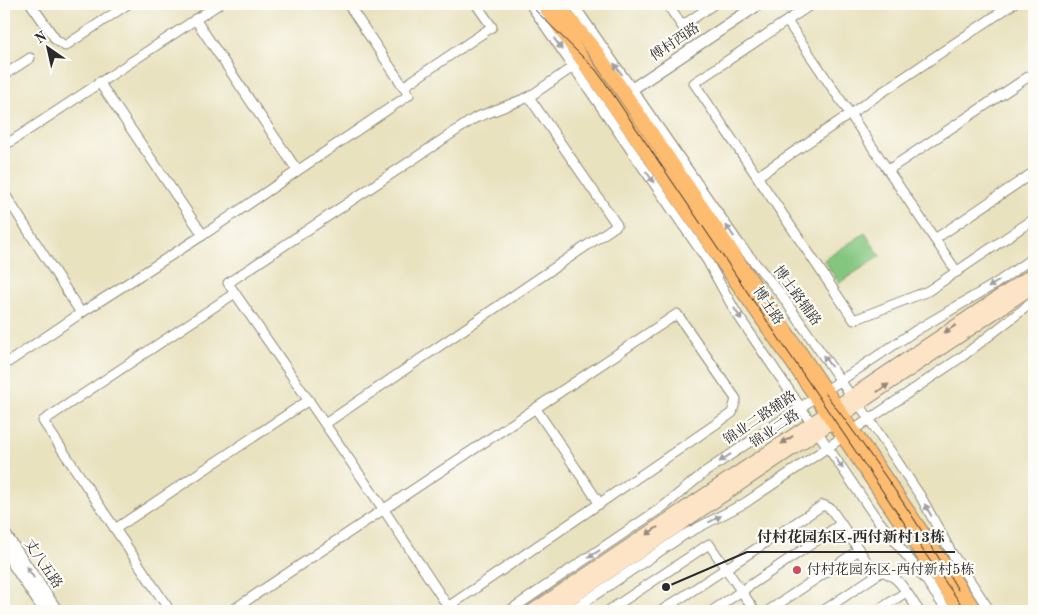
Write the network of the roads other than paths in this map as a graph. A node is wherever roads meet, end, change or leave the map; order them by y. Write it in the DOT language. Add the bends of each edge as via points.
graph roads {
  1 [pos="31,4"];
  2 [pos="128,4"];
  3 [pos="219,4"];
  4 [pos="348,4"];
  5 [pos="476,4"];
  6 [pos="530,4"];
  7 [pos="544,4"];
  8 [pos="557,4"];
  9 [pos="573,4"];
  10 [pos="667,4"];
  11 [pos="714,4"];
  12 [pos="759,4"];
  13 [pos="812,4"];
  14 [pos="1013,4"];
  15 [pos="195,20"];
  16 [pos="787,20"];
  17 [pos="30,58"];
  18 [pos="578,63"];
  19 [pos="1034,74"];
  20 [pos="4,75"];
  21 [pos="99,82"];
  22 [pos="403,87"];
  23 [pos="632,89"];
  24 [pos="529,97"];
  25 [pos="850,114"];
  26 [pos="4,146"];
  27 [pos="297,170"];
  28 [pos="888,170"];
  29 [pos="1034,172"];
  30 [pos="758,176"];
  31 [pos="4,193"];
  32 [pos="1034,219"];
  33 [pos="203,234"];
  34 [pos="935,239"];
  35 [pos="1034,257"];
  36 [pos="957,272"];
  37 [pos="1034,273"];
  38 [pos="1034,286"];
  39 [pos="235,293"];
  40 [pos="1034,301"];
  41 [pos="81,313"];
  42 [pos="4,365"];
  43 [pos="840,381"];
  44 [pos="821,394"];
  45 [pos="308,400"];
  46 [pos="855,400"];
  47 [pos="801,407"];
  48 [pos="536,409"];
  49 [pos="835,414"];
  50 [pos="869,420"];
  51 [pos="326,424"];
  52 [pos="815,428"];
  53 [pos="848,433"];
  54 [pos="828,447"];
  55 [pos="600,504"];
  56 [pos="384,510"];
  57 [pos="841,524"];
  58 [pos="115,529"];
  59 [pos="4,533"];
  60 [pos="4,550"];
  61 [pos="859,550"];
  62 [pos="725,568"];
  63 [pos="884,570"];
  64 [pos="741,592"];
  65 [pos="906,592"];
  66 [pos="447,610"];
  67 [pos="45,611"];
  68 [pos="57,611"];
  69 [pos="170,611"];
  70 [pos="231,611"];
  71 [pos="509,611"];
  72 [pos="532,611"];
  73 [pos="552,611"];
  74 [pos="571,611"];
  75 [pos="608,611"];
  76 [pos="661,611"];
  77 [pos="712,611"];
  78 [pos="755,611"];
  79 [pos="768,611"];
  80 [pos="823,611"];
  81 [pos="877,611"];
  82 [pos="919,611"];
  83 [pos="947,611"];
  84 [pos="961,611"];
  85 [pos="975,611"];
  86 [pos="990,611"];
  1 -- 2 [label="street" via="56,40 65,46"];
  3 -- 15 [label="street"];
  4 -- 22 [label="street"];
  5 -- 22 [label="street" via="492,28"];
  6 -- 18 [label="street, one-way"];
  7 -- 18 [label="main road, 博士路"];
  8 -- 44 [label="main road, 博士路" via="596,52"];
  23 -- 9 [label="street, 博士路辅路, one-way"];
  10 -- 11 [label="street" via="682,26"];
  12 -- 23 [label="street, 傅村西路"];
  13 -- 16 [label="street"];
  14 -- 25 [label="street"];
  15 -- 21 [label="street"];
  15 -- 27 [label="street"];
  16 -- 25 [label="street"];
  16 -- 30 [label="street" via="694,83"];
  17 -- 20 [label="street"];
  18 -- 24 [label="street"];
  18 -- 44 [label="main road, 博士路"];
  18 -- 47 [label="street, one-way" via="707,260 735,311"];
  19 -- 28 [label="street"];
  21 -- 26 [label="street"];
  21 -- 33 [label="street"];
  22 -- 27 [label="street" via="408,95"];
  43 -- 23 [label="street, 博士路辅路, one-way" via="780,293 740,245"];
  24 -- 39 [label="street" via="475,118 458,129 228,283"];
  24 -- 51 [label="street" via="617,225"];
  25 -- 28 [label="street"];
  25 -- 30 [label="street"];
  27 -- 33 [label="street"];
  28 -- 34 [label="street"];
  29 -- 34 [label="street"];
  30 -- 36 [label="street" via="854,320 928,291"];
  31 -- 41 [label="street"];
  32 -- 36 [label="street"];
  33 -- 41 [label="street"];
  34 -- 36 [label="street"];
  35 -- 43 [label="street, 锦业二路辅路, one-way"];
  37 -- 46 [label="main road, 锦业二路, one-way"];
  46 -- 38 [label="main road, 锦业二路, one-way"];
  39 -- 45 [label="street"];
  39 -- 58 [label="street" via="43,421"];
  40 -- 50 [label="street" via="963,356"];
  41 -- 42 [label="street"];
  43 -- 44 [label="street, 锦业二路辅路"];
  43 -- 46 [label="street, 博士路辅路"];
  44 -- 47 [label="street, 锦业二路辅路"];
  44 -- 49 [label="main road, 博士路"];
  45 -- 51 [label="street"];
  45 -- 58 [label="street"];
  46 -- 49 [label="main road, 锦业二路"];
  46 -- 50 [label="street, 博士路辅路"];
  47 -- 52 [label="street"];
  47 -- 71 [label="street, 锦业二路辅路, one-way" via="705,472 664,506"];
  48 -- 55 [label="street"];
  48 -- 55 [label="street" via="677,314 736,399 732,413"];
  48 -- 56 [label="street"];
  49 -- 52 [label="main road, 锦业二路"];
  49 -- 53 [label="main road, 博士路"];
  50 -- 53 [label="street"];
  86 -- 50 [label="street, 博士路辅路, one-way" via="951,552 921,497"];
  51 -- 56 [label="street"];
  52 -- 54 [label="street"];
  52 -- 72 [label="main road, 锦业二路, one-way"];
  52 -- 73 [label="main road, 锦业二路"];
  53 -- 54 [label="street"];
  53 -- 84 [label="main road, 博士路"];
  53 -- 85 [label="main road, 博士路"];
  74 -- 54 [label="street, one-way" via="684,535 745,503"];
  54 -- 83 [label="street, one-way" via="874,515"];
  55 -- 66 [label="street"];
  56 -- 66 [label="street"];
  56 -- 70 [label="street"];
  57 -- 61 [label="street"];
  57 -- 62 [label="street" via="831,509 823,505"];
  57 -- 64 [label="street"];
  58 -- 69 [label="street"];
  68 -- 59 [label="street, 丈八五路, one-way"];
  60 -- 67 [label="street, 丈八五路"];
  61 -- 63 [label="street" via="871,568"];
  61 -- 79 [label="street"];
  62 -- 64 [label="street"];
  62 -- 75 [label="street" via="709,544"];
  62 -- 76 [label="street"];
  63 -- 65 [label="street" via="896,578"];
  63 -- 80 [label="street"];
  64 -- 77 [label="street"];
  64 -- 78 [label="street"];
  65 -- 81 [label="street"];
  65 -- 82 [label="street"];
}
